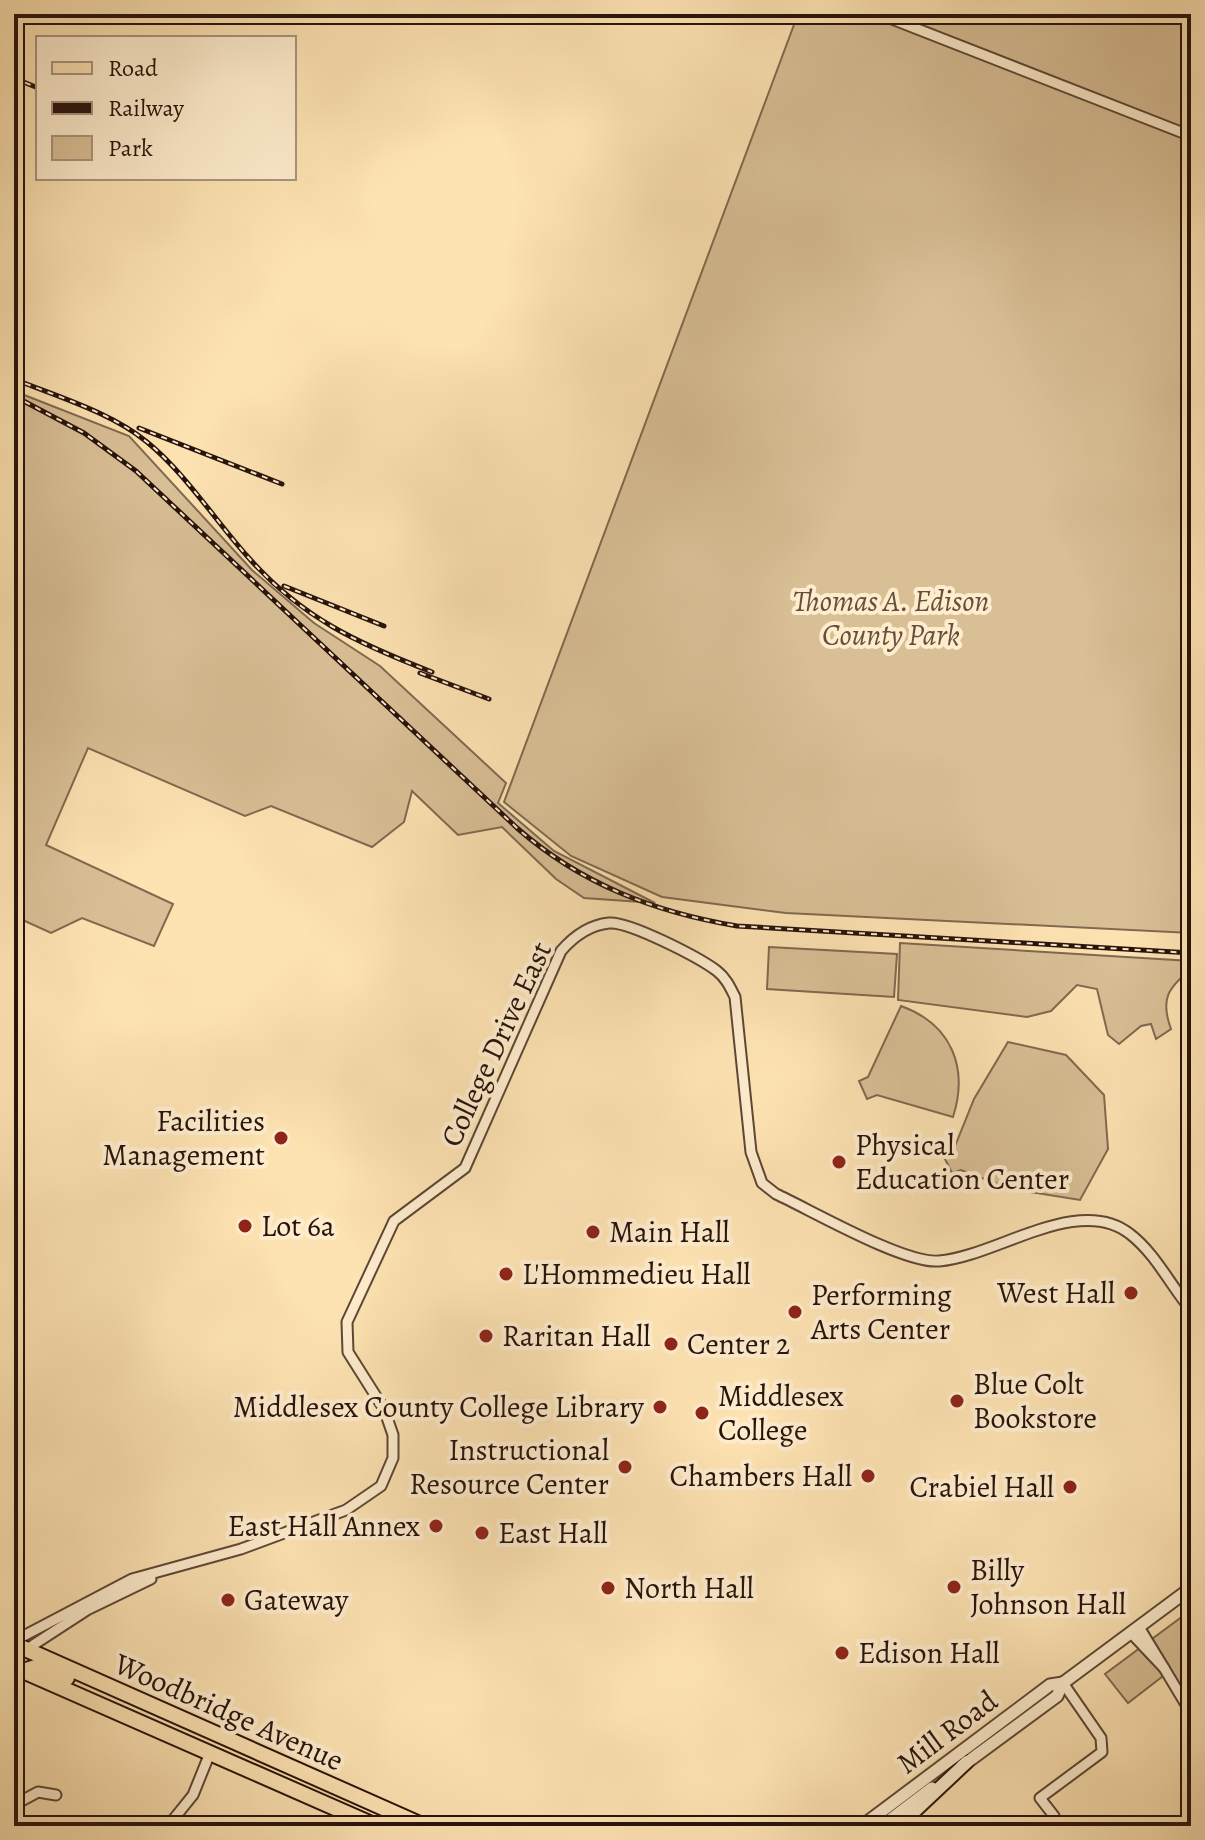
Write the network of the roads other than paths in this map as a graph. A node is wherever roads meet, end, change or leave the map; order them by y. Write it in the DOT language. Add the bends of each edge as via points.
graph roads {
  1 [pos="879,14"];
  2 [pos="1191,136"];
  3 [pos="1191,1310"];
  4 [pos="165,1572"];
  5 [pos="1191,1588"];
  6 [pos="1135,1630"];
  7 [pos="17,1646"];
  8 [pos="17,1672"];
  9 [pos="1063,1683"];
  10 [pos="147,1705"];
  11 [pos="1191,1713"];
  12 [pos="210,1753"];
  13 [pos="967,1762"];
  14 [pos="56,1795"];
  15 [pos="14,1805"];
  16 [pos="168,1826"];
  17 [pos="376,1826"];
  18 [pos="424,1826"];
  19 [pos="862,1826"];
  20 [pos="882,1826"];
  21 [pos="899,1826"];
  22 [pos="1044,1826"];
  1 -- 2 [label="street"];
  3 -- 4 [label="street, College Drive East" via="1133,1236 1111,1222 1056,1223 983,1250 930,1261 891,1249 776,1194 762,1183 751,1152 735,997 729,984 712,968 622,924 598,925 571,939 561,951 465,1168 394,1221 347,1322 348,1352 384,1409 393,1435 386,1479 346,1510"];
  4 -- 7 [label="street"];
  4 -- 7 [label="street, College Drive East" via="132,1579"];
  5 -- 6 [label="street, Mill Road"];
  6 -- 9 [label="street, Mill Road"];
  6 -- 11 [label="street"];
  7 -- 10 [label="main road, Woodbridge Avenue"];
  8 -- 10 [label="main road" via="39,1666"];
  8 -- 12 [label="main road, Woodbridge Avenue"];
  9 -- 13 [label="street, Mill Road" via="1057,1696"];
  9 -- 19 [label="street, Mill Road" via="1050,1685"];
  9 -- 22 [label="street" via="1101,1738 1102,1752 1040,1798 1054,1816"];
  10 -- 18 [label="main road, Woodbridge Avenue"];
  12 -- 16 [label="street" via="193,1795"];
  12 -- 17 [label="main road, Woodbridge Avenue"];
  13 -- 20 [label="street, Mill Road"];
  13 -- 21 [label="main road"];
  14 -- 15 [label="street" via="38,1792"];
}
